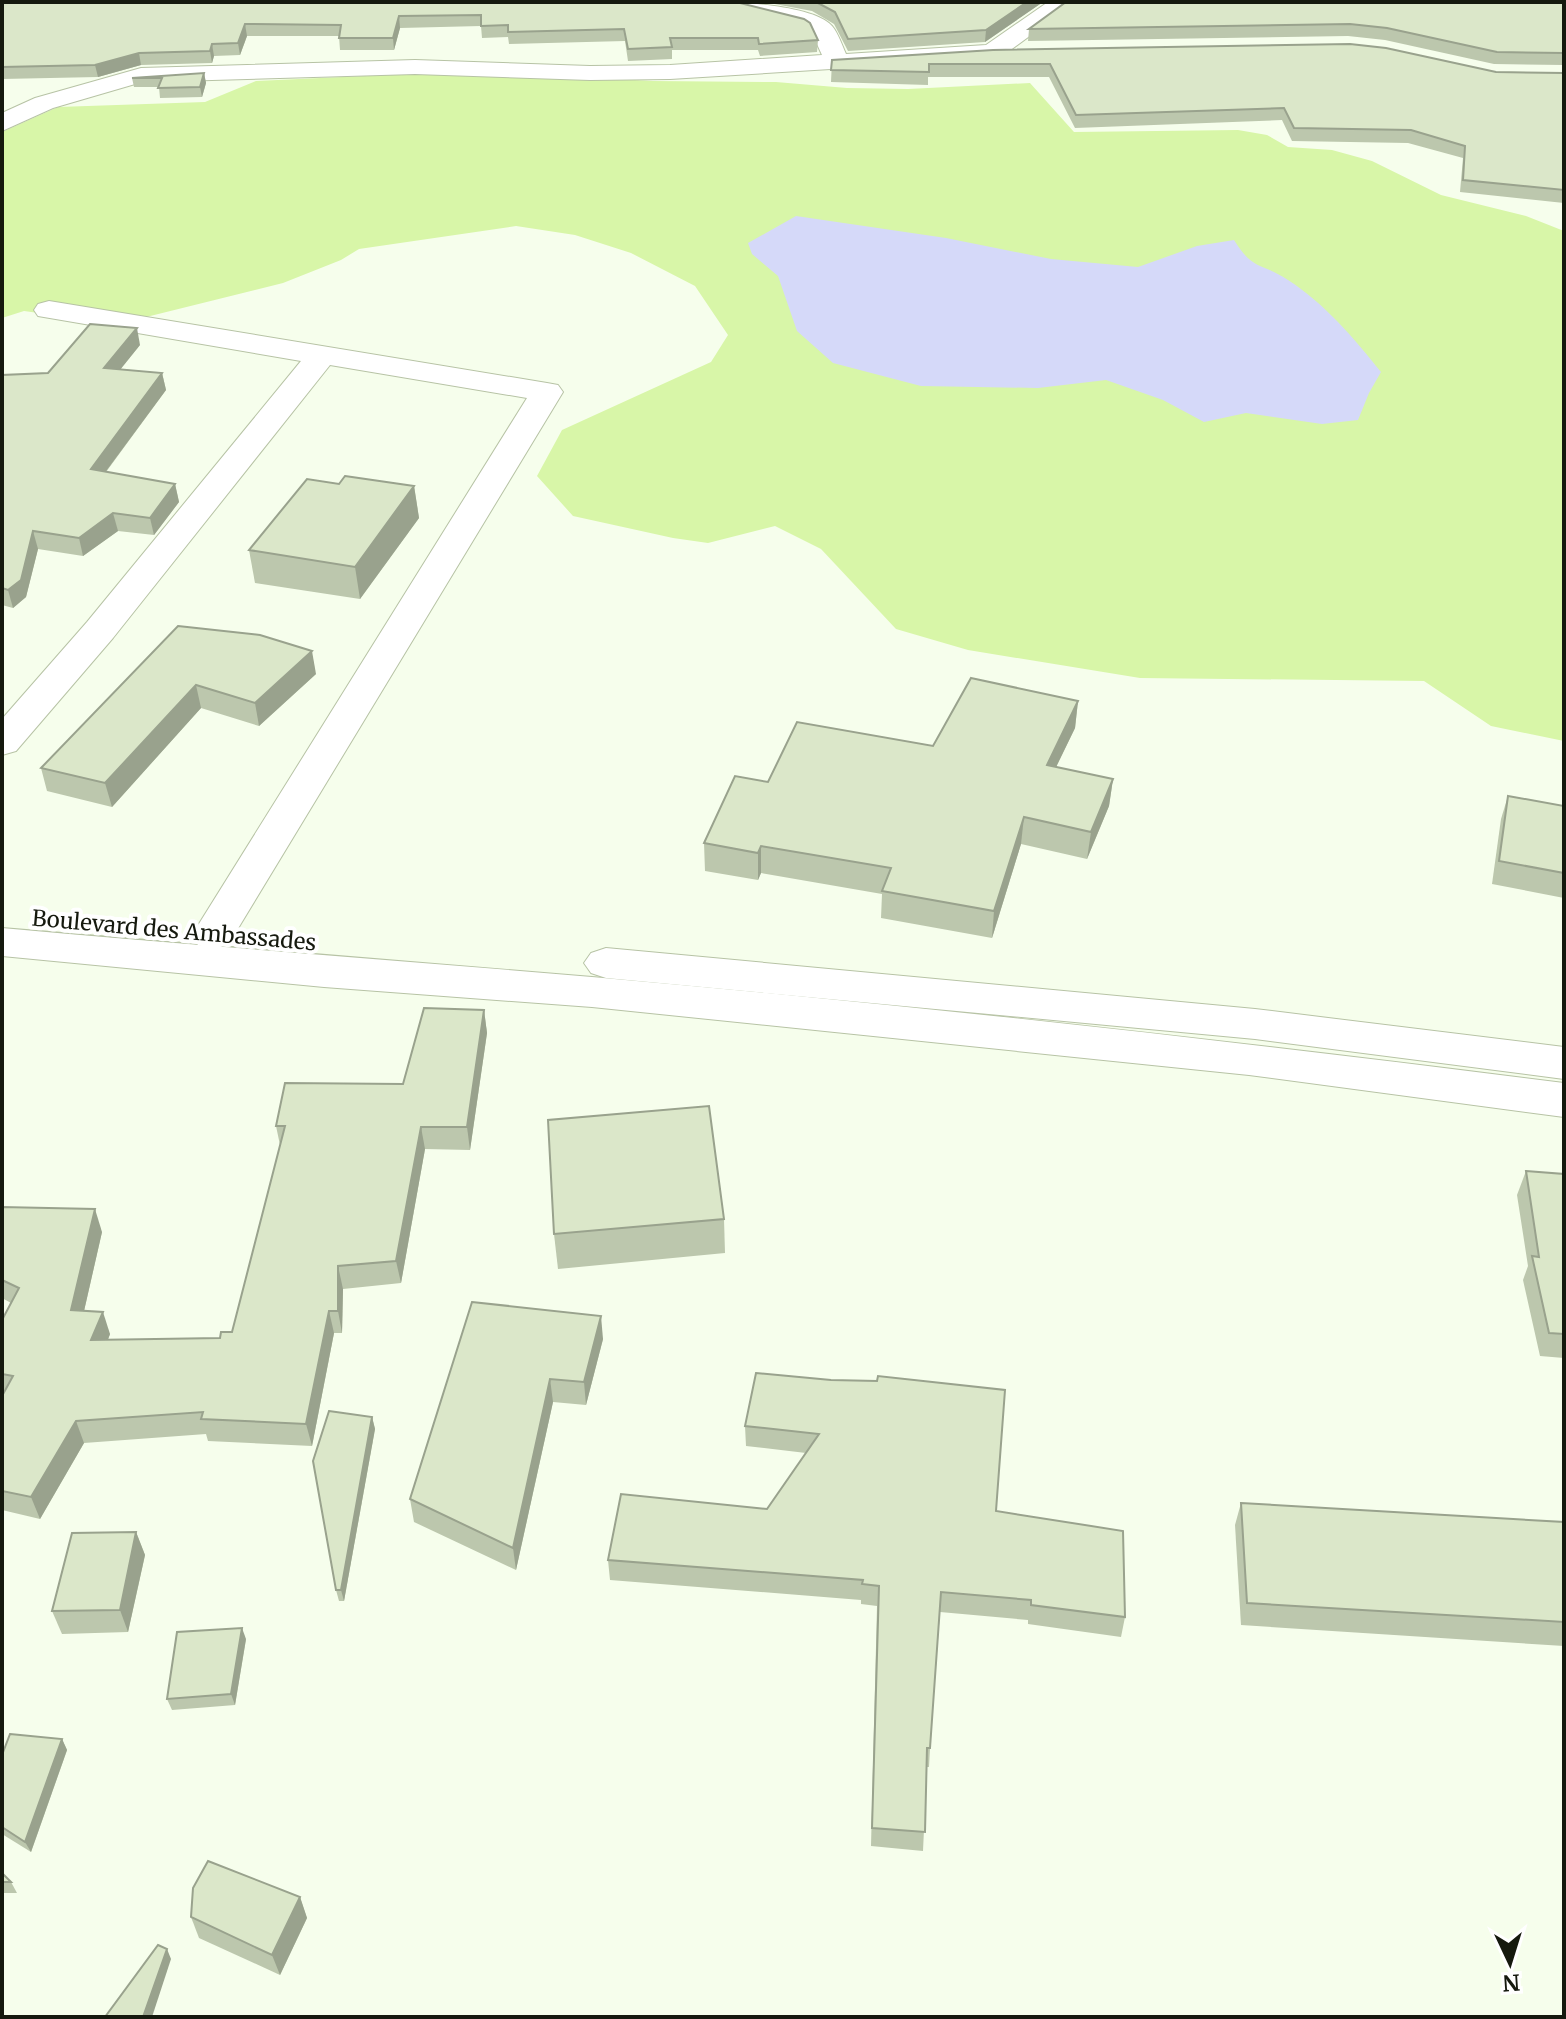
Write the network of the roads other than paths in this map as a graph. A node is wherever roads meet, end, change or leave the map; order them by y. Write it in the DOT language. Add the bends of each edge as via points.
graph roads {
  1 [pos="729,2"];
  2 [pos="1064,2"];
  3 [pos="1038,51"];
  4 [pos="992,52"];
  5 [pos="837,61"];
  6 [pos="2,123"];
  7 [pos="49,310"];
  8 [pos="322,355"];
  9 [pos="2,743"];
  10 [pos="2,915"];
  11 [pos="213,935"];
  12 [pos="2,942"];
  13 [pos="335,958"];
  14 [pos="1564,1063"];
  15 [pos="1564,1100"];
  1 -- 5 [label="street" via="813,23 822,29"];
  2 -- 4 [label="street"];
  3 -- 4 [label="street"];
  4 -- 5 [label="street"];
  5 -- 6 [label="street" via="625,73 415,67 141,75 44,103"];
  7 -- 8 [label="street"];
  8 -- 9 [label="street"];
  8 -- 11 [label="street" via="547,392"];
  10 -- 11 [label="street, Boulevard des Ambassades"];
  11 -- 13 [label="street, Boulevard des Ambassades"];
  12 -- 13 [label="street, Boulevard des Ambassades"];
  13 -- 14 [label="street" via="617,964 1239,1022"];
  13 -- 15 [label="street" via="592,992 1249,1059"];
}
